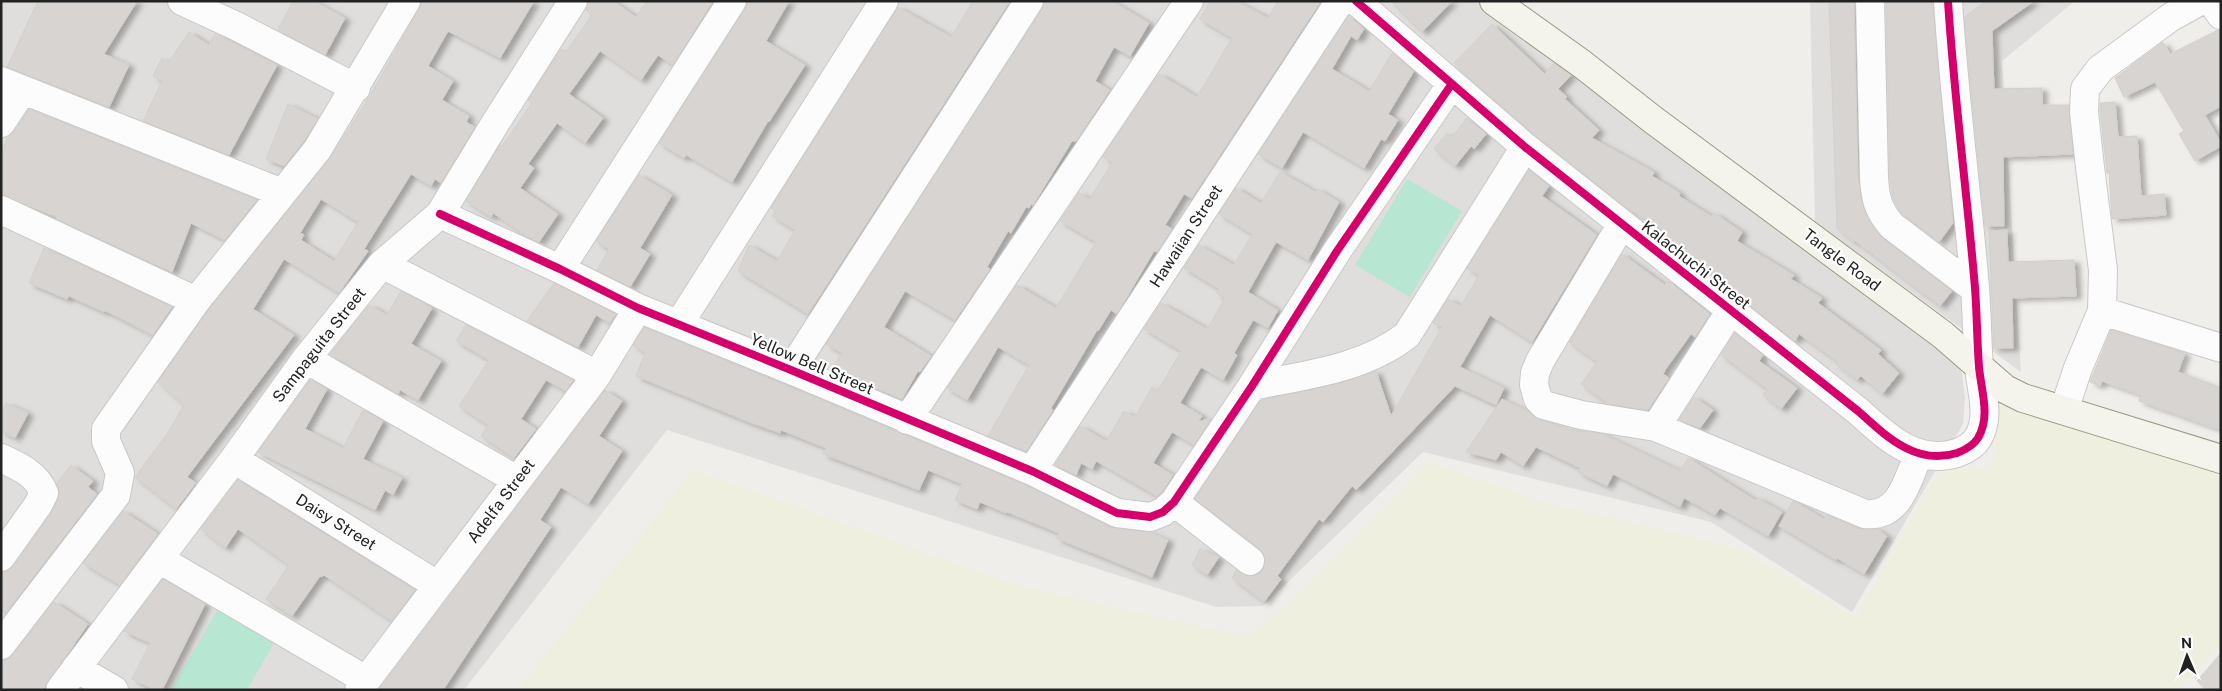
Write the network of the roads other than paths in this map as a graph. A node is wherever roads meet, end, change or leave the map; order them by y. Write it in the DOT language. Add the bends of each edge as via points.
graph roads {
  1 [pos="182,1"];
  2 [pos="406,1"];
  3 [pos="573,1"];
  4 [pos="732,1"];
  5 [pos="884,1"];
  6 [pos="1029,1"];
  7 [pos="1189,1"];
  8 [pos="1340,1"];
  9 [pos="1356,1"];
  10 [pos="1494,1"];
  11 [pos="1870,1"];
  12 [pos="2200,1"];
  13 [pos="2211,1"];
  14 [pos="1953,5"];
  15 [pos="2221,15"];
  16 [pos="1451,85"];
  17 [pos="12,86"];
  18 [pos="356,88"];
  19 [pos="1,123"];
  20 [pos="1525,147"];
  21 [pos="282,193"];
  22 [pos="1,210"];
  23 [pos="440,214"];
  24 [pos="1622,224"];
  25 [pos="382,264"];
  26 [pos="560,268"];
  27 [pos="1975,289"];
  28 [pos="196,301"];
  29 [pos="638,308"];
  30 [pos="1731,310"];
  31 [pos="2102,311"];
  32 [pos="679,324"];
  33 [pos="2221,348"];
  34 [pos="306,359"];
  35 [pos="1979,368"];
  36 [pos="791,370"];
  37 [pos="597,375"];
  38 [pos="1252,386"];
  39 [pos="2064,410"];
  40 [pos="907,420"];
  41 [pos="1656,427"];
  42 [pos="1919,453"];
  43 [pos="1,458"];
  44 [pos="234,459"];
  45 [pos="2221,459"];
  46 [pos="1032,471"];
  47 [pos="517,480"];
  48 [pos="1174,502"];
  49 [pos="1,557"];
  50 [pos="159,559"];
  51 [pos="1250,561"];
  52 [pos="437,585"];
  53 [pos="1,645"];
  54 [pos="76,668"];
  55 [pos="362,685"];
  56 [pos="60,690"];
  57 [pos="114,690"];
  1 -- 18 [label="street"];
  2 -- 18 [label="street"];
  3 -- 23 [label="street, Sampaguita Street"];
  4 -- 26 [label="street"];
  5 -- 32 [label="street"];
  6 -- 36 [label="street"];
  7 -- 40 [label="street"];
  8 -- 46 [label="street, Hawaiian Street"];
  9 -- 16 [label="street, Kalachuchi Street"];
  10 -- 35 [label="street, Tangle Road" via="1942,335"];
  11 -- 27 [label="street" via="1877,206 1892,226"];
  12 -- 31 [label="street" via="2171,17 2100,69 2085,89 2086,130 2103,270"];
  13 -- 15 [label="street"];
  14 -- 27 [label="street, Kalachuchi Street"];
  16 -- 20 [label="street, Kalachuchi Street"];
  16 -- 38 [label="street" via="1337,251"];
  17 -- 19 [label="street"];
  17 -- 21 [label="street"];
  18 -- 21 [label="street" via="318,150"];
  20 -- 24 [label="street, Kalachuchi Street"];
  20 -- 38 [label="street" via="1407,335 1389,349 1336,368"];
  21 -- 28 [label="street"];
  22 -- 28 [label="street"];
  23 -- 25 [label="street, Sampaguita Street"];
  23 -- 26 [label="street, Yellow Bell Street"];
  24 -- 30 [label="street, Kalachuchi Street"];
  24 -- 41 [label="street" via="1540,361 1534,379 1535,393 1544,405 1581,415"];
  25 -- 34 [label="street, Sampaguita Street"];
  25 -- 37 [label="street"];
  26 -- 29 [label="street, Yellow Bell Street"];
  27 -- 35 [label="street, Kalachuchi Street"];
  28 -- 53 [label="street" via="106,429 106,441 120,473 116,495"];
  29 -- 32 [label="street, Yellow Bell Street"];
  29 -- 37 [label="street, Adelfa Street"];
  30 -- 41 [label="street"];
  30 -- 42 [label="street, Kalachuchi Street" via="1891,441"];
  31 -- 33 [label="street"];
  31 -- 39 [label="street"];
  32 -- 36 [label="street, Yellow Bell Street"];
  34 -- 44 [label="street, Sampaguita Street"];
  34 -- 47 [label="street"];
  35 -- 39 [label="street, Tangle Road" via="2023,398"];
  35 -- 42 [label="street, Kalachuchi Street" via="1985,405 1978,438 1966,450 1949,455"];
  36 -- 40 [label="street, Yellow Bell Street"];
  37 -- 47 [label="street, Adelfa Street"];
  38 -- 48 [label="street"];
  39 -- 45 [label="street, Tangle Road"];
  40 -- 46 [label="street, Yellow Bell Street"];
  41 -- 42 [label="street" via="1873,515 1890,509 1901,496"];
  43 -- 49 [label="street" via="40,482 44,493"];
  44 -- 50 [label="street, Sampaguita Street"];
  44 -- 52 [label="street, Daisy Street"];
  46 -- 48 [label="street, Yellow Bell Street" via="1117,513 1150,517 1163,512"];
  47 -- 52 [label="street, Adelfa Street"];
  48 -- 51 [label="street"];
  50 -- 54 [label="street, Sampaguita Street"];
  50 -- 55 [label="street"];
  52 -- 55 [label="street, Adelfa Street"];
  54 -- 56 [label="street, Sampaguita Street"];
  54 -- 57 [label="street"];
}
